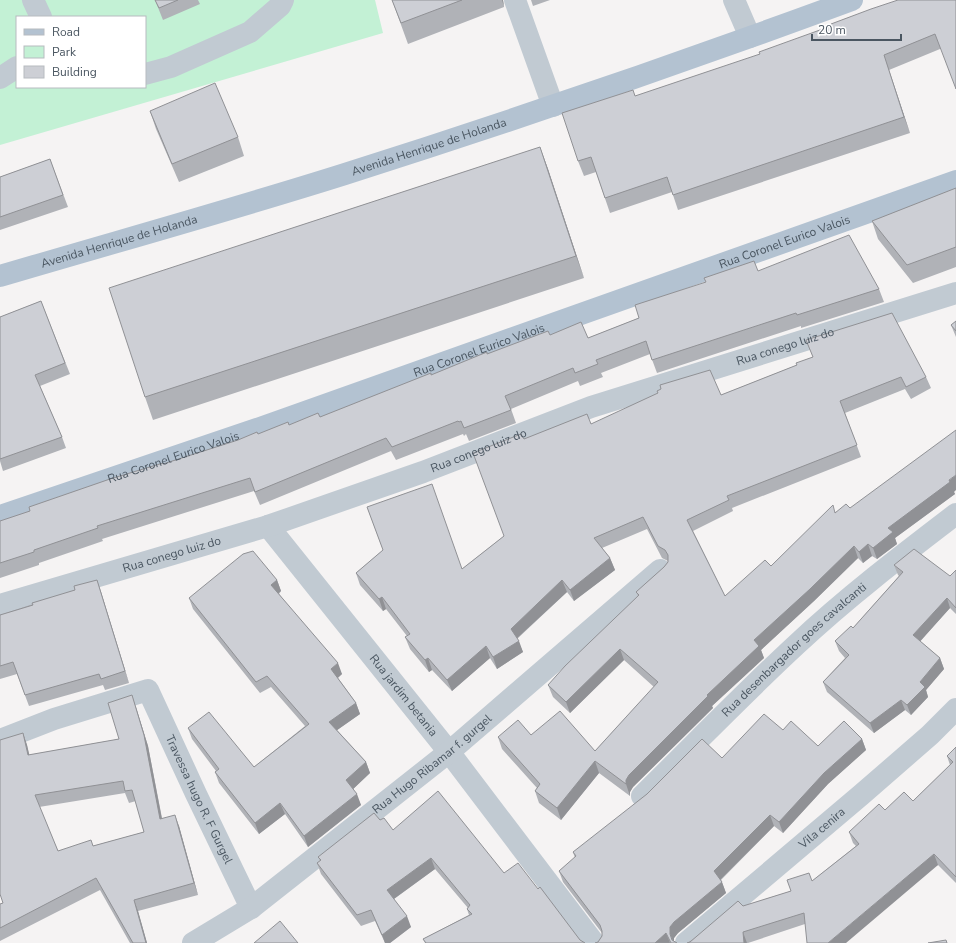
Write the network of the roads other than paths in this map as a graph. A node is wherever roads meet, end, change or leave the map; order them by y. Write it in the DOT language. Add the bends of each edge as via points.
graph roads {
  1 [pos="33,0"];
  2 [pos="282,0"];
  3 [pos="515,0"];
  4 [pos="734,0"];
  5 [pos="852,0"];
  6 [pos="41,16"];
  7 [pos="750,37"];
  8 [pos="16,68"];
  9 [pos="146,74"];
  10 [pos="0,78"];
  11 [pos="553,106"];
  12 [pos="956,181"];
  13 [pos="0,276"];
  14 [pos="956,293"];
  15 [pos="956,514"];
  16 [pos="0,516"];
  17 [pos="268,526"];
  18 [pos="660,570"];
  19 [pos="0,605"];
  20 [pos="956,709"];
  21 [pos="0,740"];
  22 [pos="449,752"];
  23 [pos="642,796"];
  24 [pos="251,908"];
  25 [pos="193,943"];
  26 [pos="594,943"];
  27 [pos="686,943"];
  1 -- 6 [label="street"];
  2 -- 9 [label="street" via="280,6 250,32 170,67"];
  3 -- 11 [label="street"];
  4 -- 7 [label="street"];
  5 -- 7 [label="main road, Avenida Henrique de Holanda"];
  7 -- 11 [label="main road, Avenida Henrique de Holanda"];
  8 -- 10 [label="street"];
  11 -- 13 [label="main road, Avenida Henrique de Holanda" via="343,174"];
  12 -- 16 [label="main road, Rua Coronel Eurico Valois" via="264,426"];
  14 -- 17 [label="street, Rua conego luiz do" via="591,407 423,472"];
  15 -- 23 [label="street, Rua desenbargador goes cavalcanti" via="840,606 796,645"];
  17 -- 19 [label="street, Rua conego luiz do"];
  17 -- 22 [label="street, Rua jardim betania"];
  18 -- 22 [label="street, Rua Hugo Ribamar f. gurgel"];
  20 -- 27 [label="street, Vila cenira" via="861,795"];
  21 -- 24 [label="street, Travessa hugo R. F Gurgel" via="54,719 148,690"];
  22 -- 24 [label="street, Rua Hugo Ribamar f. gurgel"];
  22 -- 26 [label="street, Rua jardim betania"];
  24 -- 25 [label="street, Rua Hugo Ribamar f. gurgel"];
}
